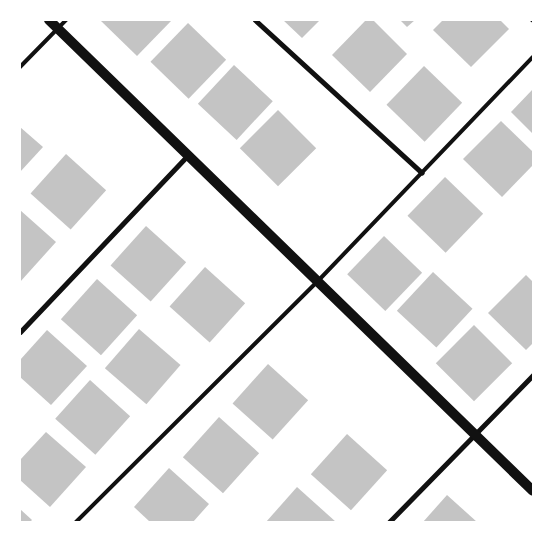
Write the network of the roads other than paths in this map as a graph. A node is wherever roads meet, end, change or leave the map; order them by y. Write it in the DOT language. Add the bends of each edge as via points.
graph roads {
  1 [pos="49,20"];
  2 [pos="66,20"];
  3 [pos="256,20"];
  4 [pos="58,29"];
  5 [pos="533,57"];
  6 [pos="20,67"];
  7 [pos="188,154"];
  8 [pos="422,173"];
  9 [pos="316,283"];
  10 [pos="20,332"];
  11 [pos="533,375"];
  12 [pos="475,434"];
  13 [pos="533,491"];
  14 [pos="76,522"];
  15 [pos="389,522"];
  1 -- 4 [label="main road"];
  2 -- 4 [label="lane"];
  3 -- 8 [label="street"];
  4 -- 6 [label="lane"];
  4 -- 7 [label="main road"];
  5 -- 8 [label="lane"];
  7 -- 9 [label="main road"];
  7 -- 10 [label="street"];
  8 -- 9 [label="lane"];
  9 -- 12 [label="main road"];
  9 -- 14 [label="lane"];
  11 -- 12 [label="street"];
  12 -- 13 [label="main road"];
  12 -- 15 [label="street"];
}
